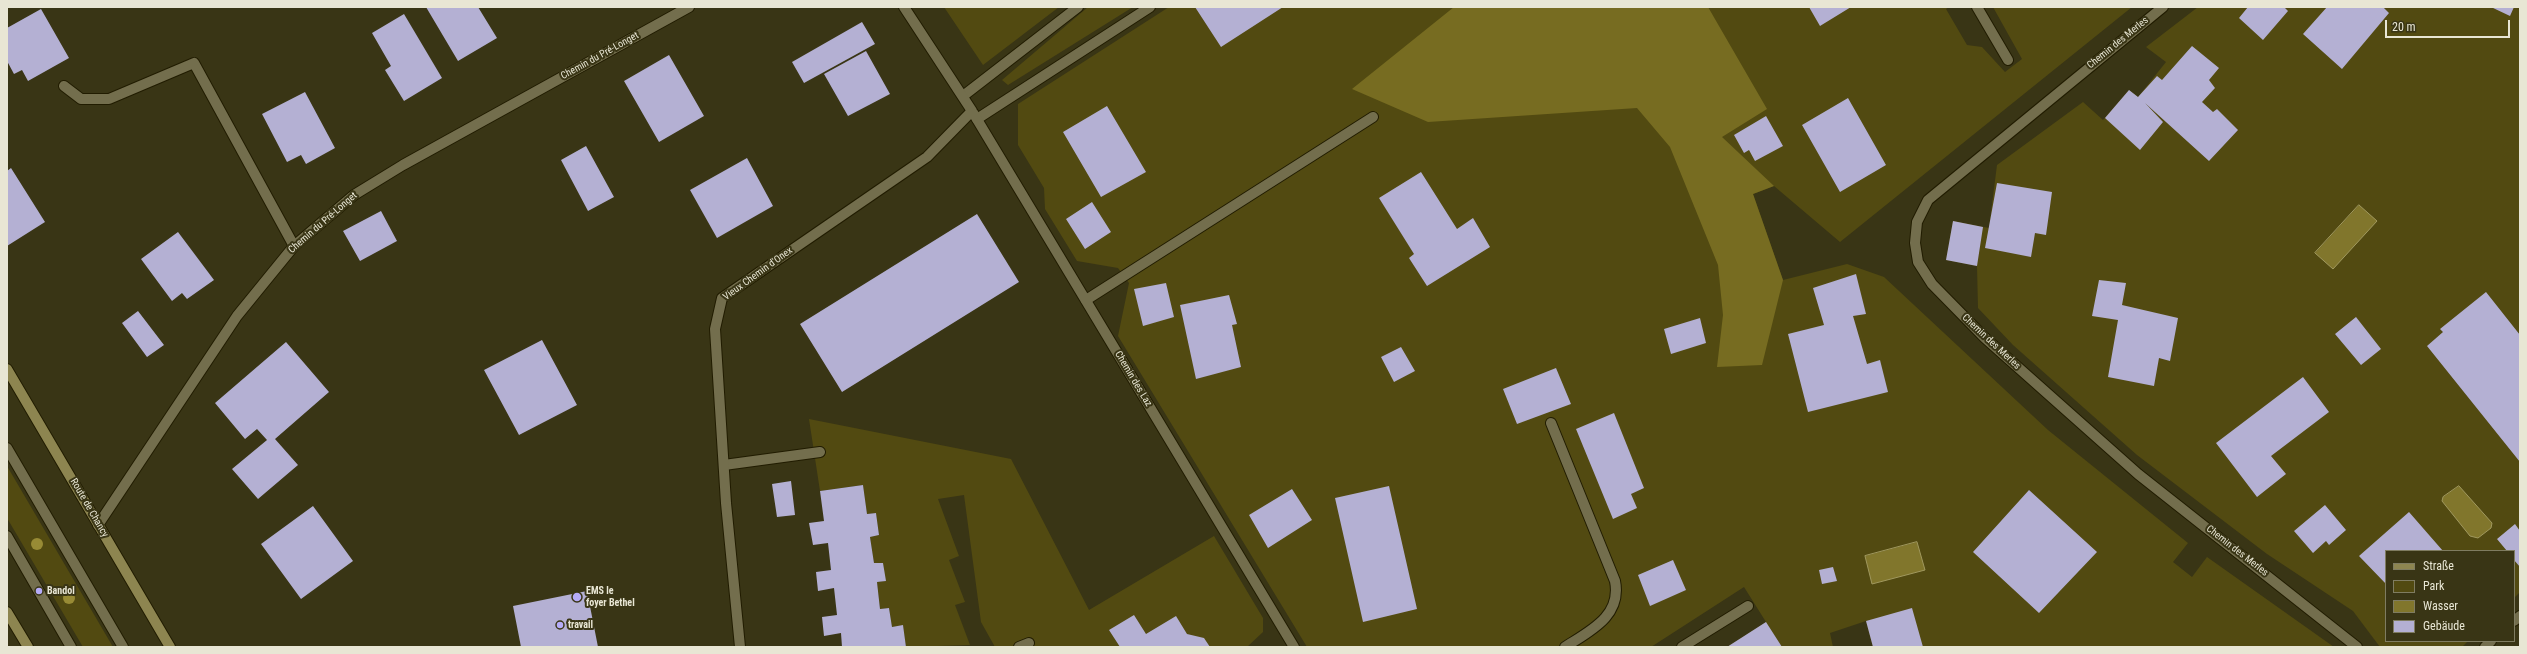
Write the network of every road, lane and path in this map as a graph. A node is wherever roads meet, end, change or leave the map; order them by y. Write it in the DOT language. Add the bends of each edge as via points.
graph roads {
  1 [pos="689,7"];
  2 [pos="904,7"];
  3 [pos="1078,7"];
  4 [pos="1150,7"];
  5 [pos="1978,7"];
  6 [pos="2163,7"];
  7 [pos="2008,60"];
  8 [pos="64,86"];
  9 [pos="963,96"];
  10 [pos="975,115"];
  11 [pos="1373,117"];
  12 [pos="294,246"];
  13 [pos="1086,300"];
  14 [pos="7,369"];
  15 [pos="1551,423"];
  16 [pos="7,448"];
  17 [pos="820,452"];
  18 [pos="724,464"];
  19 [pos="98,525"];
  20 [pos="7,536"];
  21 [pos="1748,606"];
  22 [pos="7,612"];
  23 [pos="1029,643"];
  24 [pos="28,647"];
  25 [pos="71,647"];
  26 [pos="123,647"];
  27 [pos="170,647"];
  28 [pos="740,647"];
  29 [pos="1019,647"];
  30 [pos="1294,647"];
  31 [pos="1565,647"];
  32 [pos="1682,647"];
  33 [pos="2357,647"];
  1 -- 12 [label="street, Chemin du Pré-Longet" via="403,165 354,195"];
  2 -- 9 [label="street"];
  3 -- 9 [label="street"];
  4 -- 10 [label="street, Vieux Chemin d'Onex"];
  5 -- 7 [label="street"];
  6 -- 33 [label="street, Chemin des Merles" via="1928,200 1917,222 1915,243 1918,262 1932,284 1985,338 2138,474"];
  8 -- 12 [label="street" via="81,99 109,99 194,63"];
  9 -- 10 [label="street"];
  10 -- 13 [label="street, Chemin des Laz"];
  10 -- 18 [label="street, Vieux Chemin d'Onex" via="927,157 722,298 715,330"];
  11 -- 13 [label="street"];
  12 -- 19 [label="street, Chemin du Pré-Longet" via="237,316"];
  13 -- 30 [label="street, Chemin des Laz"];
  14 -- 19 [label="main road, Route de Chancy"];
  15 -- 31 [label="street" via="1615,581 1617,592 1609,616"];
  16 -- 26 [label="street"];
  17 -- 18 [label="street"];
  18 -- 28 [label="street, Vieux Chemin d'Onex"];
  19 -- 27 [label="main road, Route de Chancy"];
  20 -- 25 [label="street"];
  21 -- 32 [label="street"];
  22 -- 24 [label="main road"];
  23 -- 29 [label="street"];
}
